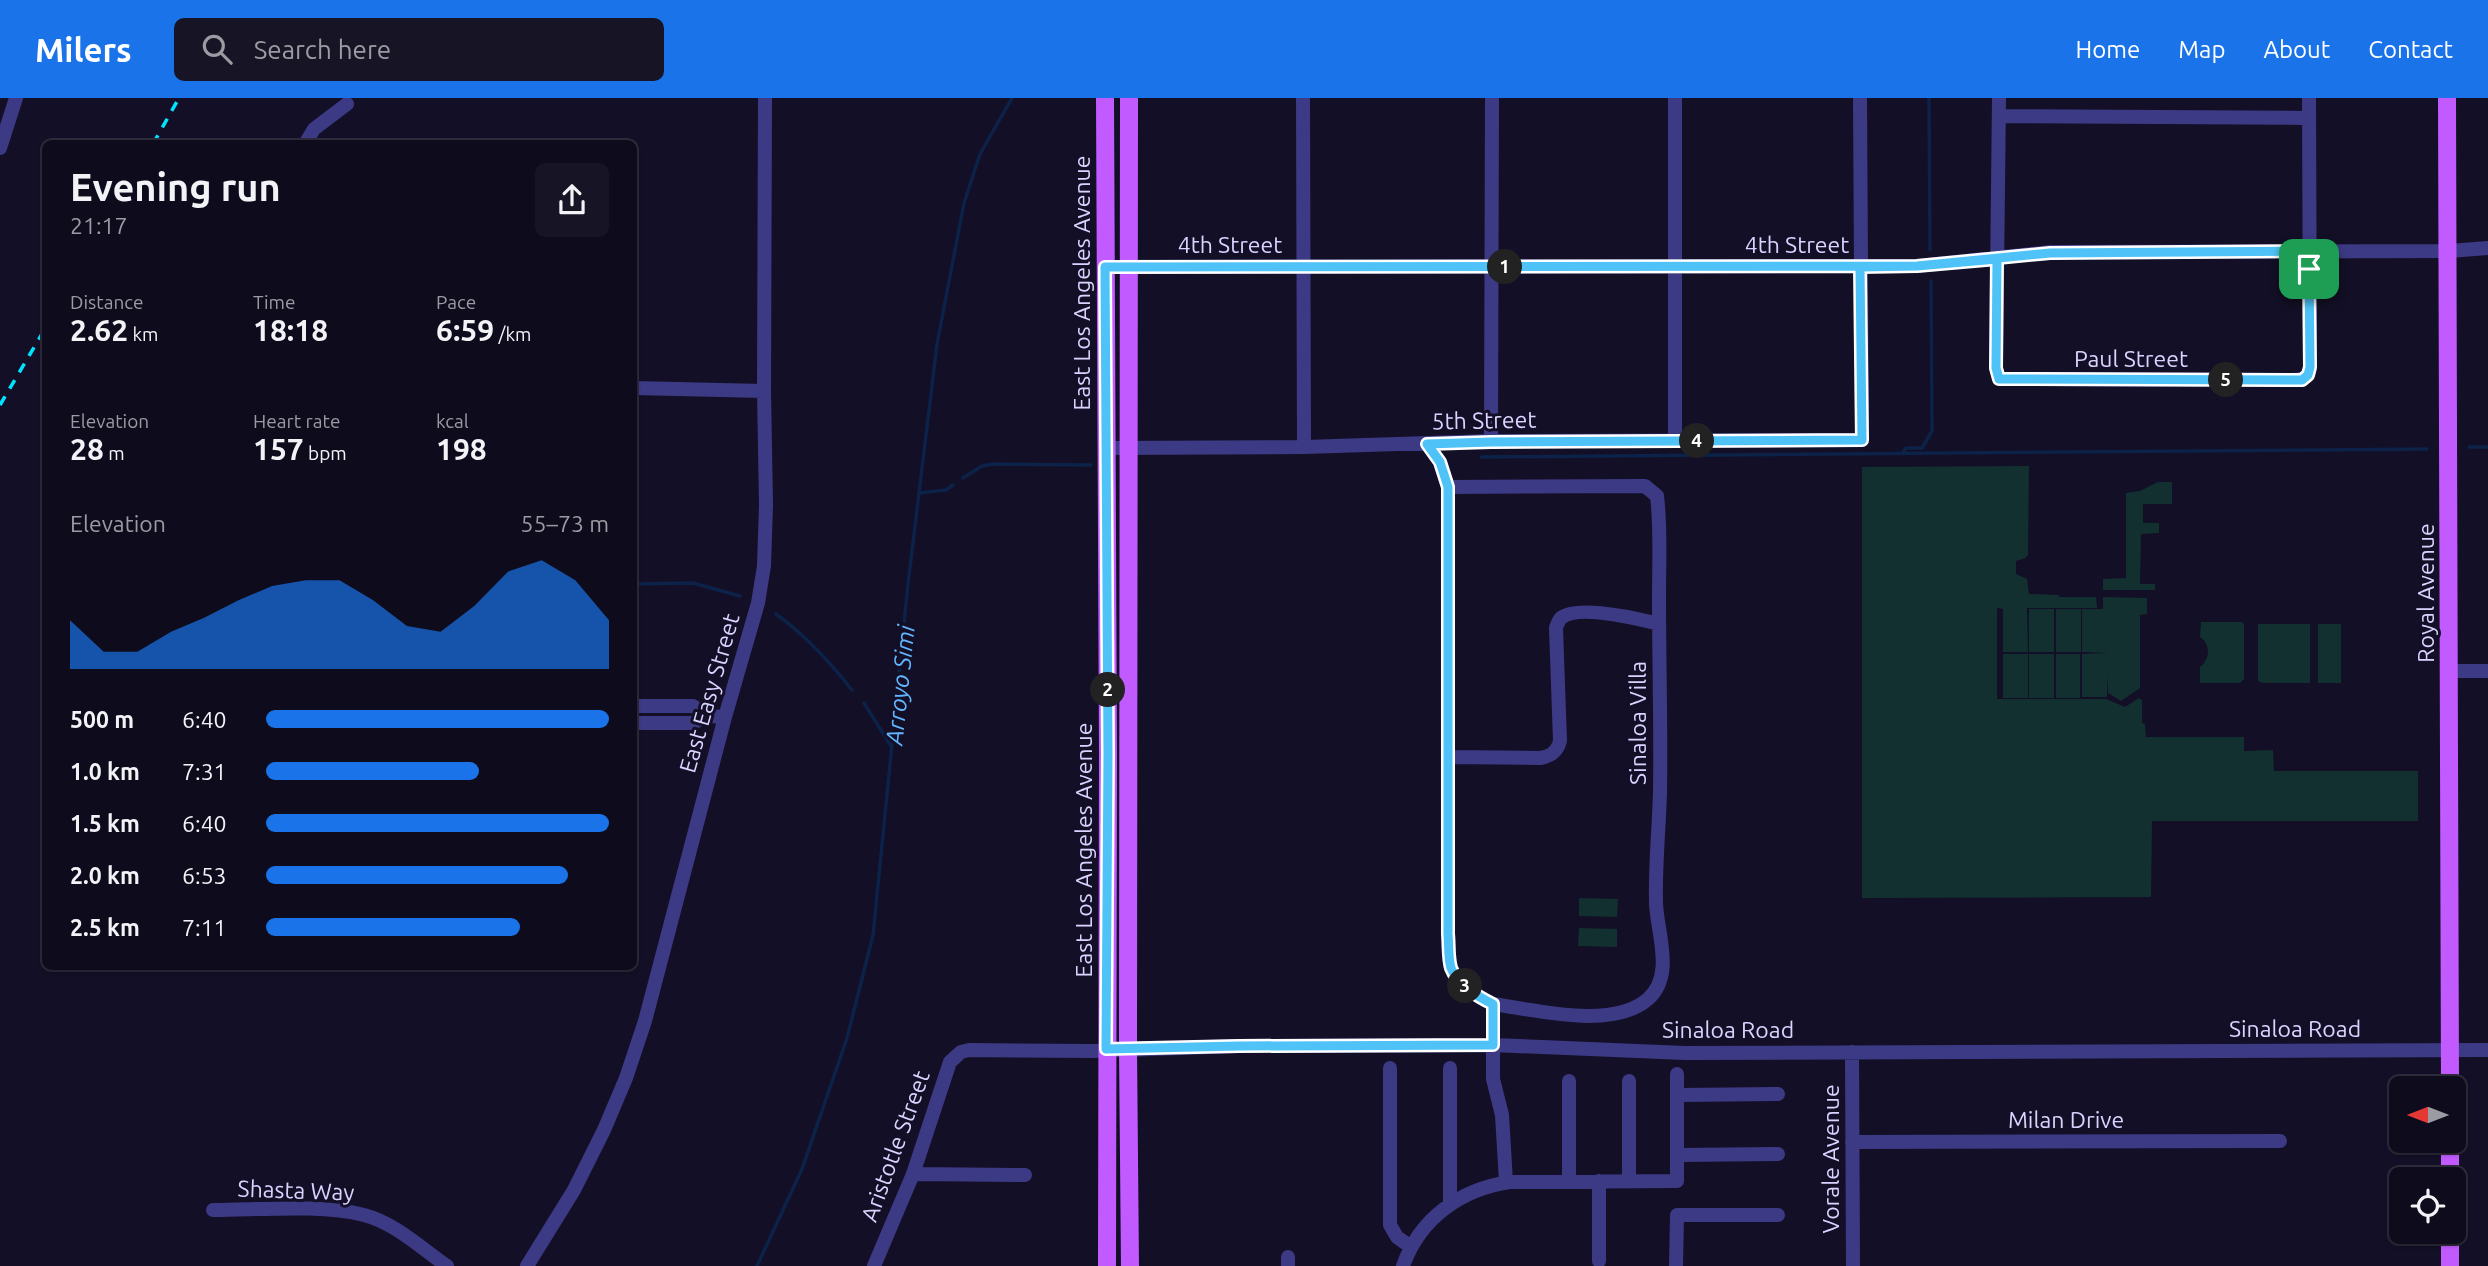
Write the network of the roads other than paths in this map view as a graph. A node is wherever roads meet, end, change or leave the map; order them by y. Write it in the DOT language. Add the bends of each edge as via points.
graph roads {
  1 [pos="16,98"];
  2 [pos="765,98"];
  3 [pos="1105,98"];
  4 [pos="1129,98"];
  5 [pos="1303,98"];
  6 [pos="1492,98"];
  7 [pos="1675,98"];
  8 [pos="1860,98"];
  9 [pos="1999,98"];
  10 [pos="2308,98"];
  11 [pos="2447,98"];
  12 [pos="347,104"];
  13 [pos="1999,116"];
  14 [pos="2308,118"];
  15 [pos="307,140"];
  16 [pos="0,148"];
  17 [pos="2488,248"];
  18 [pos="2308,251"];
  19 [pos="2449,251"];
  20 [pos="1997,259"];
  21 [pos="1674,266"];
  22 [pos="1105,267"];
  23 [pos="1129,267"];
  24 [pos="1304,267"];
  25 [pos="1860,267"];
  26 [pos="1493,268"];
  27 [pos="637,388"];
  28 [pos="764,391"];
  29 [pos="1675,441"];
  30 [pos="1491,442"];
  31 [pos="1427,444"];
  32 [pos="1304,447"];
  33 [pos="1107,448"];
  34 [pos="1129,448"];
  35 [pos="1448,487"];
  36 [pos="1659,624"];
  37 [pos="2449,671"];
  38 [pos="2488,671"];
  39 [pos="637,706"];
  40 [pos="708,716"];
  41 [pos="725,716"];
  42 [pos="637,723"];
  43 [pos="1449,757"];
  44 [pos="1493,1004"];
  45 [pos="1493,1043"];
  46 [pos="1106,1049"];
  47 [pos="1128,1049"];
  48 [pos="969,1050"];
  49 [pos="2488,1050"];
  50 [pos="2450,1051"];
  51 [pos="1852,1052"];
  52 [pos="1390,1068"];
  53 [pos="1450,1068"];
  54 [pos="1676,1074"];
  55 [pos="2450,1076"];
  56 [pos="1569,1081"];
  57 [pos="1629,1081"];
  58 [pos="1676,1094"];
  59 [pos="1778,1094"];
  60 [pos="2280,1141"];
  61 [pos="1852,1142"];
  62 [pos="1778,1154"];
  63 [pos="1677,1155"];
  64 [pos="913,1174"];
  65 [pos="1025,1175"];
  66 [pos="1569,1181"];
  67 [pos="1599,1181"];
  68 [pos="1629,1181"];
  69 [pos="1506,1182"];
  70 [pos="1450,1203"];
  71 [pos="213,1210"];
  72 [pos="1778,1215"];
  73 [pos="2450,1244"];
  74 [pos="1411,1247"];
  75 [pos="1599,1261"];
  76 [pos="447,1266"];
  77 [pos="527,1266"];
  78 [pos="873,1266"];
  79 [pos="1107,1266"];
  80 [pos="1130,1266"];
  81 [pos="1403,1266"];
  82 [pos="1676,1266"];
  83 [pos="1853,1266"];
  84 [pos="2450,1266"];
  1 -- 16 [label="street"];
  2 -- 28 [label="street, East Easy Street"];
  3 -- 22 [label="main road, East Los Angeles Avenue"];
  4 -- 23 [label="main road, East Los Angeles Avenue"];
  5 -- 24 [label="street"];
  6 -- 26 [label="street"];
  7 -- 21 [label="street"];
  8 -- 25 [label="street"];
  9 -- 13 [label="street"];
  10 -- 14 [label="street"];
  11 -- 19 [label="main road, Royal Avenue"];
  12 -- 15 [label="street" via="314,129"];
  13 -- 14 [label="street"];
  13 -- 20 [label="street"];
  14 -- 18 [label="street"];
  17 -- 19 [label="street, 4th Street"];
  18 -- 19 [label="street, 4th Street"];
  18 -- 20 [label="street, 4th Street" via="2050,253"];
  18 -- 20 [label="street, Paul Street" via="2311,360 2302,380 1999,379"];
  19 -- 37 [label="main road, Royal Avenue"];
  20 -- 25 [label="street, 4th Street"];
  21 -- 25 [label="street, 4th Street"];
  21 -- 26 [label="street, 4th Street"];
  21 -- 29 [label="street"];
  22 -- 23 [label="street, 4th Street"];
  22 -- 33 [label="main road, East Los Angeles Avenue"];
  23 -- 24 [label="street, 4th Street"];
  23 -- 34 [label="main road, East Los Angeles Avenue"];
  24 -- 26 [label="street, 4th Street"];
  24 -- 32 [label="street"];
  25 -- 29 [label="street, 5th Street" via="1862,440"];
  26 -- 30 [label="street"];
  27 -- 28 [label="street"];
  28 -- 41 [label="street, East Easy Street" via="764,566 758,603"];
  29 -- 30 [label="street, 5th Street"];
  30 -- 31 [label="street, 5th Street"];
  31 -- 32 [label="street, 5th Street"];
  31 -- 35 [label="street, Sinaloa Villa" via="1440,462"];
  32 -- 34 [label="street, 5th Street"];
  33 -- 34 [label="street, 5th Street"];
  33 -- 46 [label="main road, East Los Angeles Avenue"];
  34 -- 47 [label="main road, East Los Angeles Avenue"];
  35 -- 36 [label="street, Sinaloa Villa" via="1645,486 1653,490 1658,505"];
  35 -- 43 [label="street, Sinaloa Villa"];
  36 -- 43 [label="street" via="1581,612 1560,619 1556,628 1557,750 1539,758"];
  36 -- 44 [label="street, Sinaloa Villa" via="1660,792 1655,872 1663,953 1656,988 1648,999 1622,1012 1594,1016"];
  37 -- 38 [label="street"];
  37 -- 50 [label="main road, Royal Avenue"];
  39 -- 40 [label="street" via="693,706"];
  40 -- 41 [label="street"];
  40 -- 42 [label="street" via="692,723"];
  41 -- 77 [label="street, East Easy Street" via="626,1078 574,1190"];
  43 -- 44 [label="street, Sinaloa Villa" via="1451,968 1465,986"];
  44 -- 45 [label="street"];
  45 -- 47 [label="street, Sinaloa Road"];
  45 -- 51 [label="street, Sinaloa Road" via="1685,1053"];
  45 -- 69 [label="street"];
  46 -- 47 [label="street, Sinaloa Road"];
  46 -- 48 [label="street, Sinaloa Road"];
  46 -- 79 [label="main road, East Los Angeles Avenue"];
  47 -- 80 [label="main road, East Los Angeles Avenue"];
  48 -- 64 [label="street, Aristotle Street" via="950,1062"];
  49 -- 50 [label="street, Sinaloa Road"];
  50 -- 51 [label="street, Sinaloa Road"];
  50 -- 55 [label="main road, Royal Avenue"];
  51 -- 61 [label="street, Vorale Avenue"];
  52 -- 74 [label="street" via="1390,1225"];
  53 -- 70 [label="street"];
  54 -- 58 [label="street"];
  56 -- 66 [label="street"];
  57 -- 68 [label="street"];
  58 -- 59 [label="street"];
  58 -- 63 [label="street"];
  60 -- 61 [label="street, Milan Drive"];
  61 -- 83 [label="street, Vorale Avenue"];
  62 -- 63 [label="street"];
  63 -- 68 [label="street" via="1677,1181"];
  64 -- 65 [label="street"];
  64 -- 78 [label="street, Aristotle Street"];
  66 -- 67 [label="street"];
  66 -- 69 [label="street"];
  67 -- 68 [label="street"];
  67 -- 75 [label="street"];
  69 -- 70 [label="street"];
  70 -- 74 [label="street"];
  71 -- 76 [label="street, Shasta Way" via="323,1210 365,1215 394,1228"];
  72 -- 82 [label="street" via="1677,1215"];
  73 -- 84 [label="main road"];
  74 -- 81 [label="street"];
}
